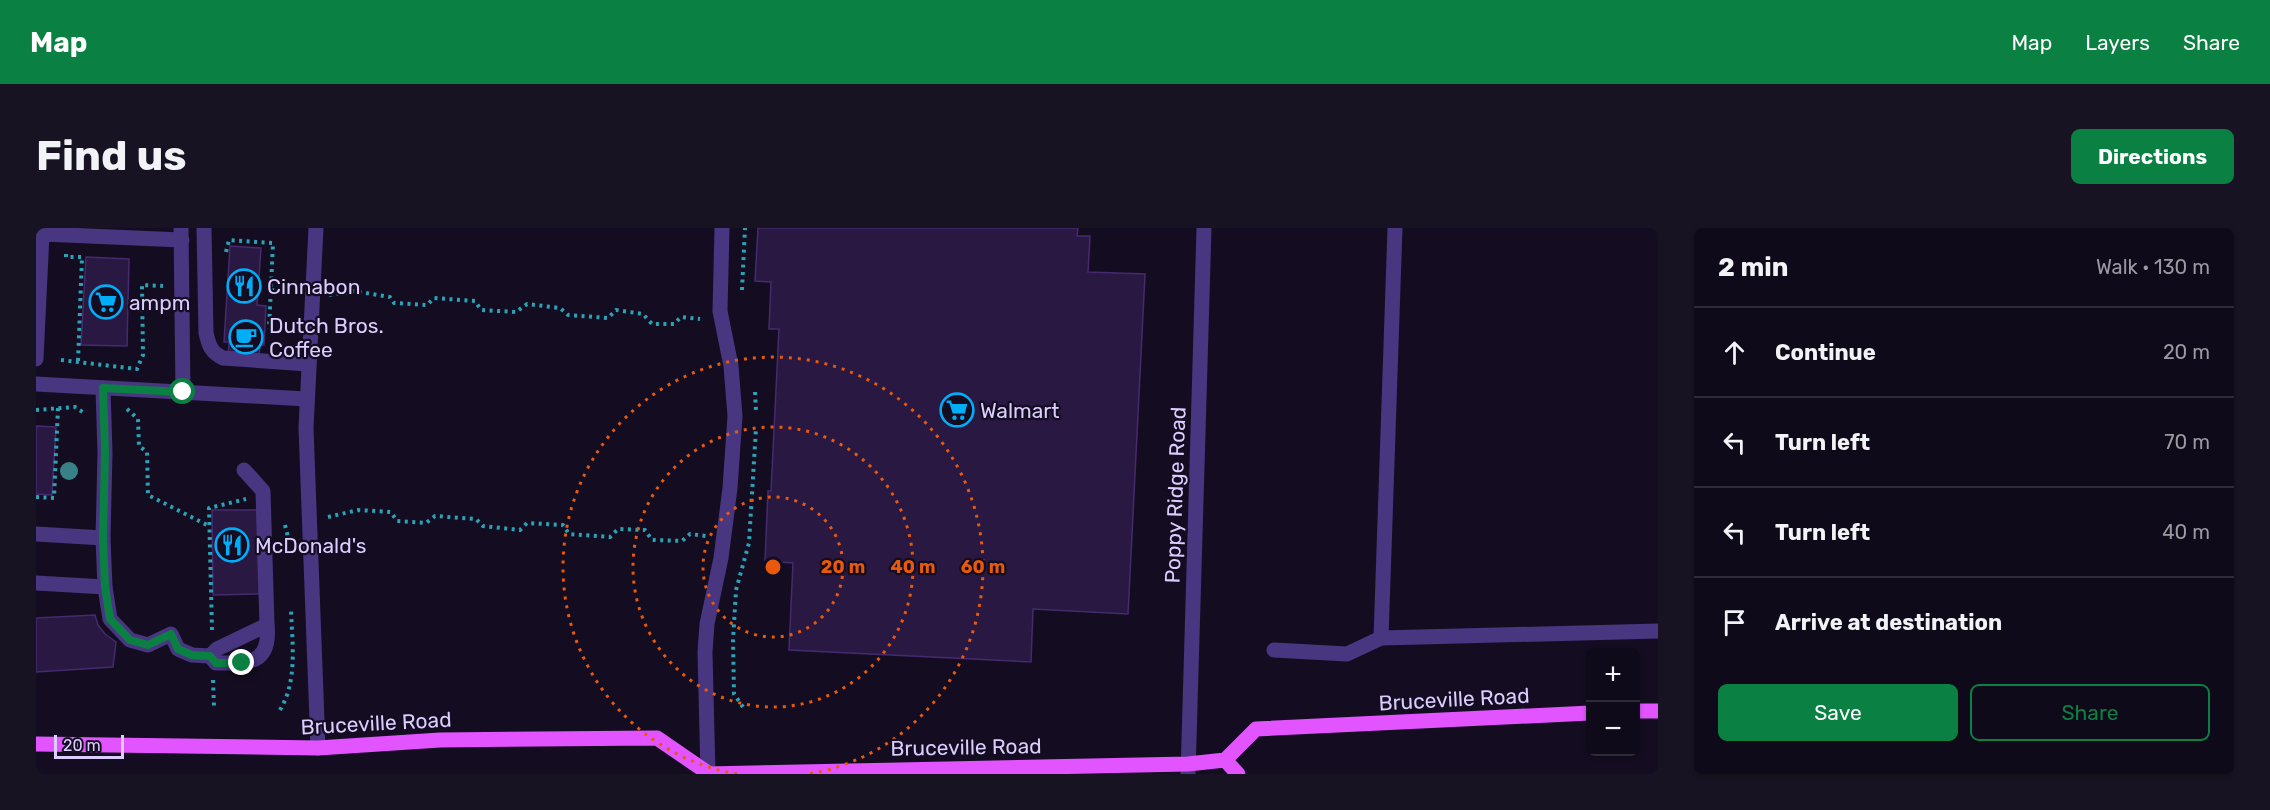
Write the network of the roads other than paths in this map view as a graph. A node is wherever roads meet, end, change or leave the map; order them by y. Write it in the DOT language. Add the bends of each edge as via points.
graph roads {
  1 [pos="316,228"];
  2 [pos="722,228"];
  3 [pos="1204,228"];
  4 [pos="1395,228"];
  5 [pos="206,230"];
  6 [pos="181,234"];
  7 [pos="36,342"];
  8 [pos="36,358"];
  9 [pos="308,364"];
  10 [pos="36,384"];
  11 [pos="103,388"];
  12 [pos="183,392"];
  13 [pos="306,399"];
  14 [pos="244,470"];
  15 [pos="36,534"];
  16 [pos="103,538"];
  17 [pos="36,583"];
  18 [pos="105,587"];
  19 [pos="267,625"];
  20 [pos="1658,631"];
  21 [pos="1381,638"];
  22 [pos="1274,650"];
  23 [pos="212,656"];
  24 [pos="1640,711"];
  25 [pos="1658,711"];
  26 [pos="1586,713"];
  27 [pos="36,744"];
  28 [pos="318,748"];
  29 [pos="1225,760"];
  30 [pos="1188,769"];
  31 [pos="707,774"];
  32 [pos="1238,774"];
  1 -- 9 [label="street"];
  2 -- 31 [label="street" via="720,311 735,416 723,539 706,624"];
  3 -- 30 [label="street, Poppy Ridge Road"];
  4 -- 21 [label="street"];
  5 -- 9 [label="street" via="209,347 223,358"];
  6 -- 7 [label="street" via="42,234"];
  6 -- 12 [label="street"];
  7 -- 8 [label="street"];
  9 -- 13 [label="street"];
  10 -- 11 [label="street"];
  11 -- 12 [label="street"];
  11 -- 16 [label="street"];
  12 -- 13 [label="street"];
  13 -- 28 [label="street"];
  14 -- 19 [label="street" via="263,491"];
  15 -- 16 [label="street"];
  16 -- 18 [label="street"];
  17 -- 18 [label="street"];
  18 -- 23 [label="street" via="110,619 130,640 148,645 171,634 178,649 192,655"];
  19 -- 23 [label="street" via="217,649"];
  19 -- 23 [label="street" via="269,640 255,660 216,663"];
  20 -- 21 [label="street"];
  21 -- 22 [label="street" via="1347,654"];
  24 -- 25 [label="main road"];
  26 -- 29 [label="main road, Bruceville Road" via="1256,729"];
  27 -- 28 [label="main road, Bruceville Road"];
  28 -- 31 [label="main road, Bruceville Road" via="440,740 657,738"];
  29 -- 30 [label="main road, Bruceville Road"];
  29 -- 32 [label="main road"];
  30 -- 31 [label="main road, Bruceville Road"];
}
